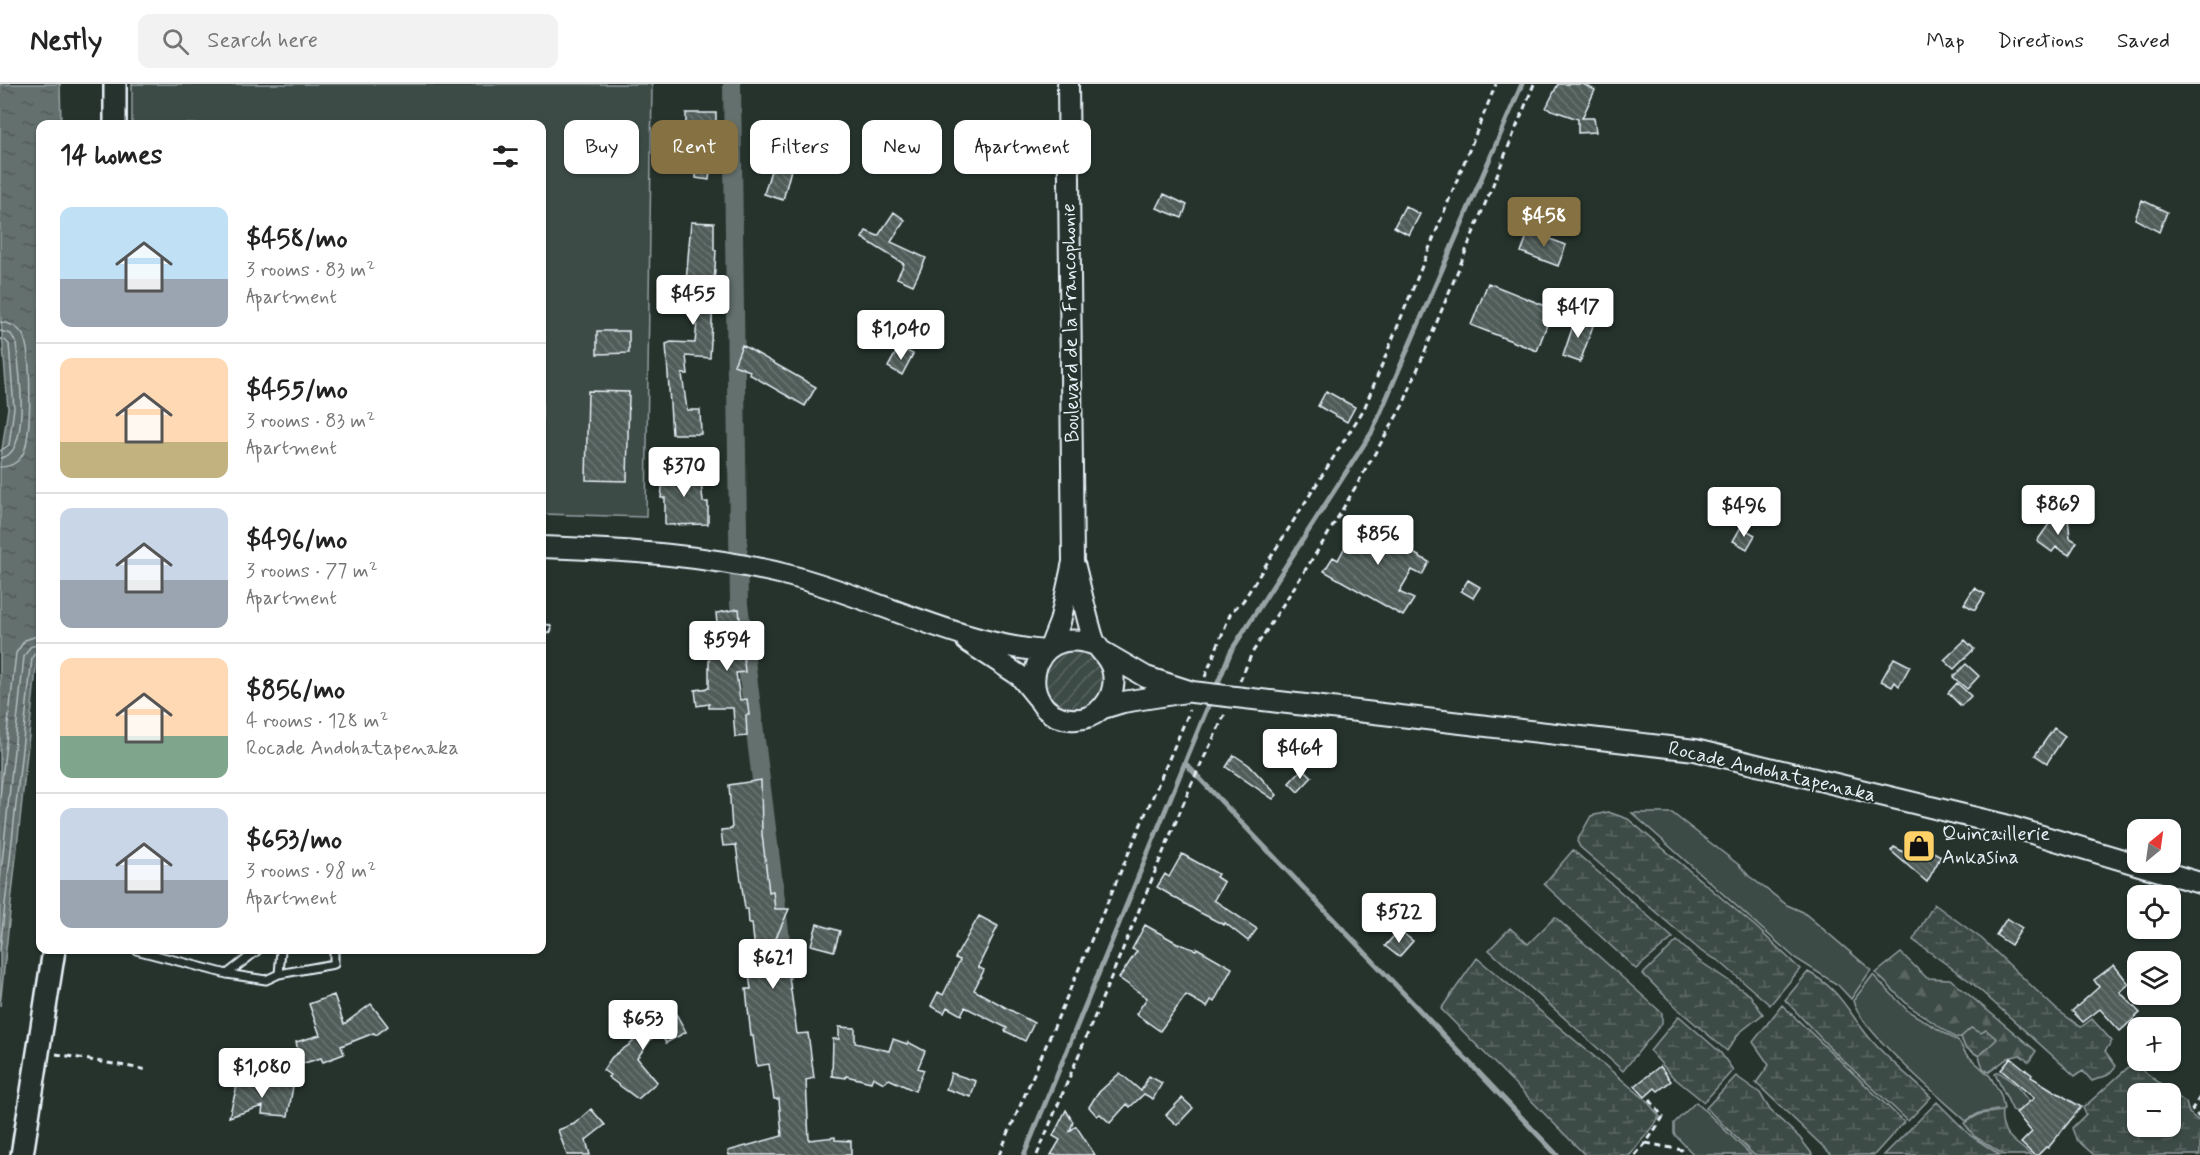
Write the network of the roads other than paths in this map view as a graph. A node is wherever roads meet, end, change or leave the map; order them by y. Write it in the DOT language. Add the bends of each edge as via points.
graph roads {
  1 [pos="115,84"];
  2 [pos="1068,84"];
  3 [pos="115,120"];
  4 [pos="546,547"];
  5 [pos="1073,562"];
  6 [pos="947,629"];
  7 [pos="1048,648"];
  8 [pos="1100,649"];
  9 [pos="1197,692"];
  10 [pos="1039,700"];
  11 [pos="1101,709"];
  12 [pos="2200,883"];
  13 [pos="53,954"];
  14 [pos="151,954"];
  15 [pos="253,954"];
  16 [pos="281,954"];
  17 [pos="334,954"];
  18 [pos="227,974"];
  19 [pos="279,974"];
  20 [pos="22,1155"];
  1 -- 3 [label="main road"];
  2 -- 5 [label="main road, Boulevard de la Francophonie"];
  4 -- 6 [label="main road" via="705,558 802,579"];
  5 -- 7 [label="main road" via="1060,622"];
  5 -- 8 [label="main road"];
  6 -- 7 [label="main road" via="1024,650"];
  6 -- 10 [label="main road" via="1020,676"];
  7 -- 8 [label="main road" via="1067,640 1080,640"];
  7 -- 10 [label="main road" via="1037,662 1034,675"];
  8 -- 9 [label="main road" via="1146,677"];
  8 -- 11 [label="main road" via="1114,675 1109,700"];
  9 -- 11 [label="main road" via="1123,702"];
  9 -- 12 [label="main road, Rocade Andohatapenaka" via="1695,750 2005,825"];
  10 -- 11 [label="main road" via="1056,716 1068,719 1091,716"];
  13 -- 20 [label="main road"];
  14 -- 18 [label="lane"];
  15 -- 18 [label="lane"];
  16 -- 19 [label="lane"];
  17 -- 19 [label="lane" via="334,964"];
  18 -- 19 [label="lane" via="267,980"];
}
